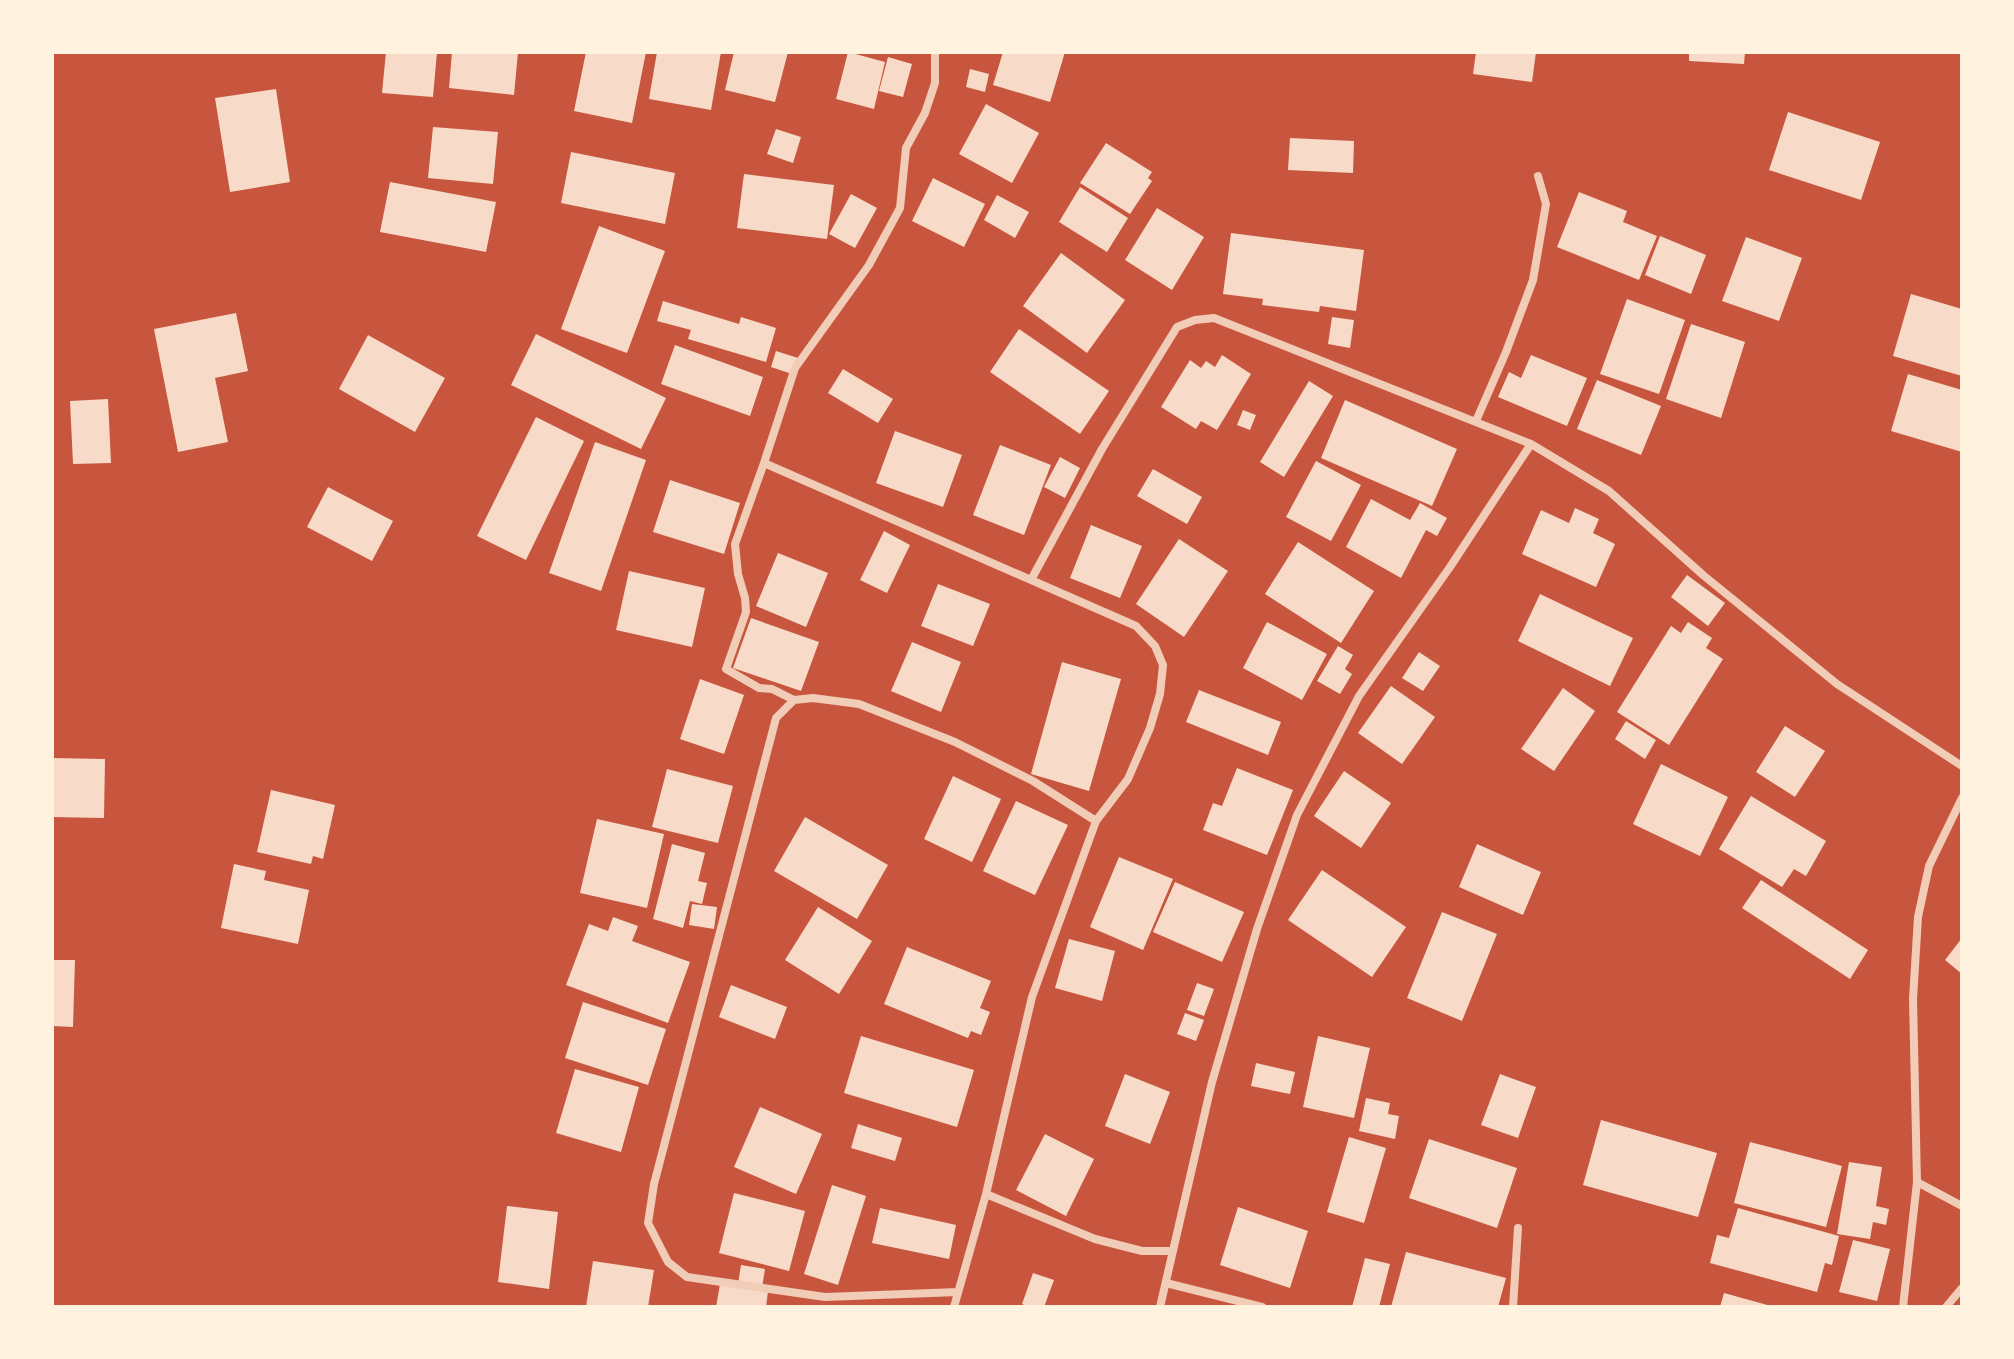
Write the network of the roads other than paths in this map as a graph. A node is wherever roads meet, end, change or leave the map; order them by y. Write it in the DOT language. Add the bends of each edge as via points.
graph roads {
  1 [pos="935,52"];
  2 [pos="1538,176"];
  3 [pos="1476,421"];
  4 [pos="1531,444"];
  5 [pos="764,463"];
  6 [pos="1031,580"];
  7 [pos="794,700"];
  8 [pos="1962,766"];
  9 [pos="1962,798"];
  10 [pos="1096,821"];
  11 [pos="1917,1182"];
  12 [pos="986,1194"];
  13 [pos="1962,1206"];
  14 [pos="1518,1228"];
  15 [pos="1173,1251"];
  16 [pos="1166,1283"];
  17 [pos="1962,1288"];
  18 [pos="958,1292"];
  19 [pos="954,1307"];
  20 [pos="1160,1307"];
  21 [pos="1262,1307"];
  22 [pos="1513,1307"];
  23 [pos="1903,1307"];
  24 [pos="1946,1307"];
  1 -- 5 [label="street" via="935,83 906,148 900,208 869,265 795,368"];
  2 -- 3 [label="street" via="1546,204 1533,280"];
  3 -- 4 [label="street"];
  3 -- 6 [label="street" via="1214,318 1195,320 1177,327"];
  4 -- 8 [label="street" via="1609,491 1837,684"];
  4 -- 15 [label="street" via="1359,696 1297,815 1212,1082"];
  5 -- 6 [label="street"];
  5 -- 7 [label="street" via="735,544 746,612 726,669"];
  6 -- 10 [label="street" via="1136,626 1155,646 1163,665 1160,694 1139,754 1128,779"];
  7 -- 10 [label="street" via="859,704 1033,781"];
  7 -- 18 [label="street" via="776,718 648,1223 668,1262 687,1277 825,1297"];
  9 -- 11 [label="street" via="1929,866 1918,917 1913,999"];
  10 -- 12 [label="street" via="1032,997"];
  11 -- 13 [label="street"];
  11 -- 23 [label="street"];
  12 -- 15 [label="street" via="1095,1239 1142,1251"];
  12 -- 18 [label="street"];
  14 -- 22 [label="street"];
  15 -- 16 [label="street"];
  16 -- 20 [label="street"];
  16 -- 21 [label="street"];
  17 -- 24 [label="street"];
  18 -- 19 [label="street"];
}
